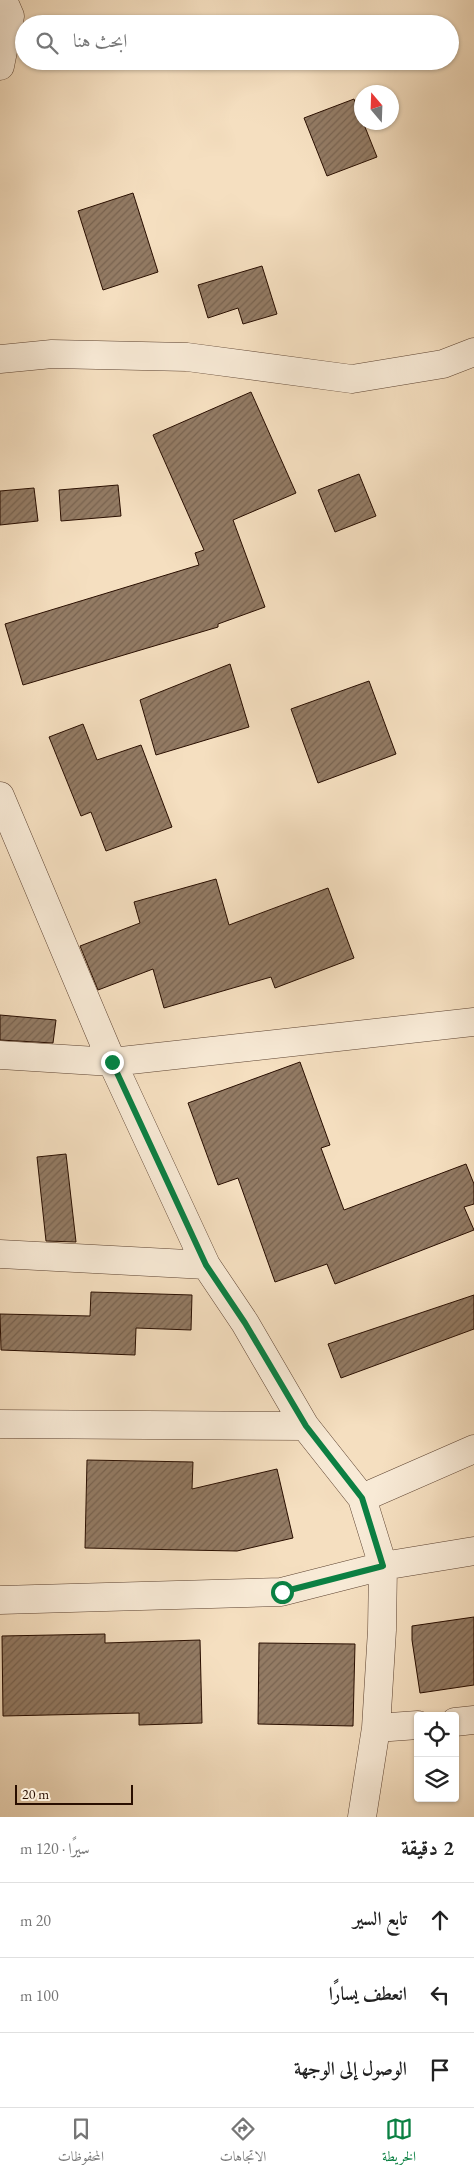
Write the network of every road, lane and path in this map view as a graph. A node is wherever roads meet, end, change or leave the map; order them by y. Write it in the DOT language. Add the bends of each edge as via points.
graph roads {
  1 [pos="3,0"];
  2 [pos="0,66"];
  3 [pos="474,352"];
  4 [pos="1,355"];
  5 [pos="0,796"];
  6 [pos="474,1022"];
  7 [pos="0,1055"];
  8 [pos="112,1062"];
  9 [pos="0,1254"];
  10 [pos="206,1265"];
  11 [pos="0,1424"];
  12 [pos="306,1426"];
  13 [pos="474,1449"];
  14 [pos="362,1498"];
  15 [pos="474,1551"];
  16 [pos="383,1566"];
  17 [pos="0,1600"];
  18 [pos="474,1720"];
  19 [pos="459,1722"];
  20 [pos="414,1725"];
  21 [pos="376,1728"];
  22 [pos="362,1817"];
  1 -- 2 [label="street" via="10,16"];
  3 -- 4 [label="street" via="442,364 352,379 187,357"];
  5 -- 8 [label="street"];
  6 -- 8 [label="street"];
  7 -- 8 [label="street"];
  8 -- 10 [label="street"];
  9 -- 10 [label="street"];
  10 -- 12 [label="street" via="245,1323"];
  11 -- 12 [label="street"];
  12 -- 14 [label="street"];
  13 -- 14 [label="street"];
  14 -- 16 [label="street"];
  15 -- 16 [label="street"];
  16 -- 17 [label="street" via="282,1592"];
  16 -- 21 [label="street"];
  18 -- 19 [label="street"];
  20 -- 21 [label="street"];
  21 -- 22 [label="street"];
}
